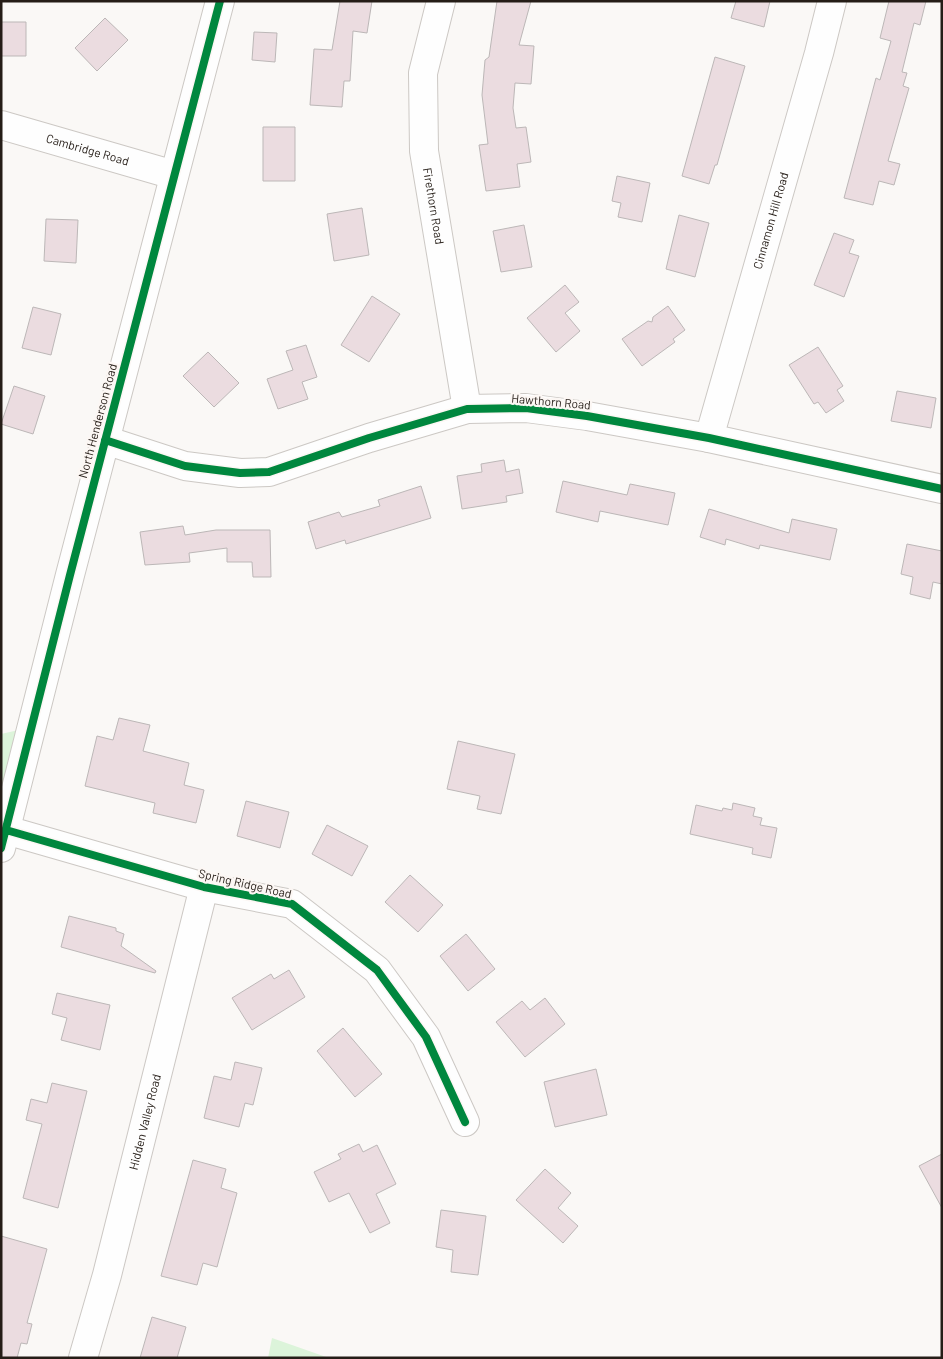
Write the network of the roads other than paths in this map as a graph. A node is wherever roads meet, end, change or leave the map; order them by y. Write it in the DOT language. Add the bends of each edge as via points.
graph roads {
  1 [pos="220,1"];
  2 [pos="441,1"];
  3 [pos="832,1"];
  4 [pos="1,125"];
  5 [pos="174,175"];
  6 [pos="467,409"];
  7 [pos="709,438"];
  8 [pos="105,440"];
  9 [pos="942,489"];
  10 [pos="4,839"];
  11 [pos="204,887"];
  12 [pos="465,1122"];
  13 [pos="83,1358"];
  1 -- 5 [label="street, North Henderson Road"];
  2 -- 6 [label="street, Firethorn Road" via="423,73 424,151"];
  3 -- 7 [label="street, Cinnamon Hill Road" via="820,53"];
  4 -- 5 [label="street, Cambridge Road"];
  5 -- 8 [label="street, North Henderson Road"];
  6 -- 7 [label="street, Hawthorn Road" via="526,408"];
  6 -- 8 [label="street, Hawthorn Road" via="269,472 240,473 185,466"];
  7 -- 9 [label="street, Hawthorn Road"];
  8 -- 10 [label="street, North Henderson Road"];
  10 -- 11 [label="street, Spring Ridge Road"];
  11 -- 12 [label="street, Spring Ridge Road" via="292,904 377,970 426,1036"];
  11 -- 13 [label="street, Hidden Valley Road" via="109,1267"];
}
